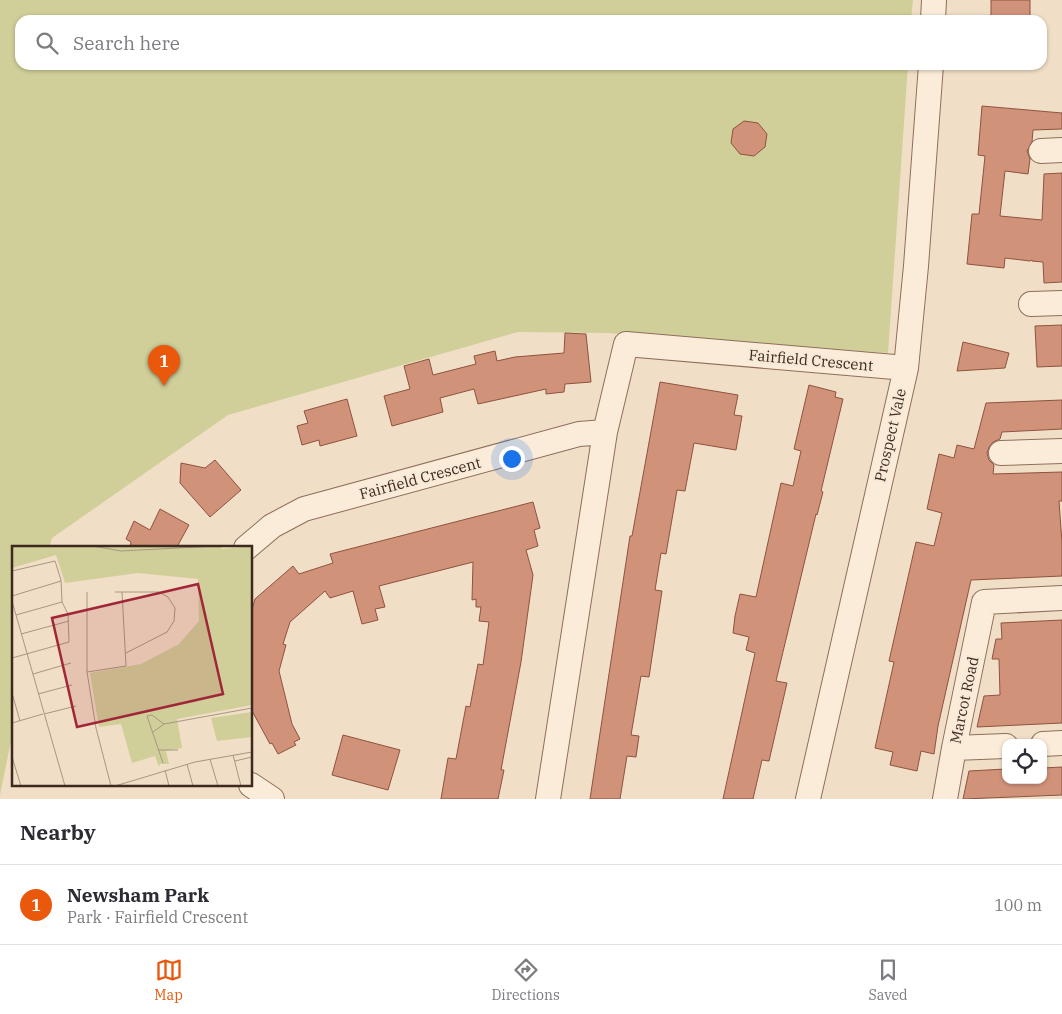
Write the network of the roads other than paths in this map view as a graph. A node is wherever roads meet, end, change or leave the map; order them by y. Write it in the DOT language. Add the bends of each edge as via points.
graph roads {
  1 [pos="934,0"];
  2 [pos="933,15"];
  3 [pos="931,70"];
  4 [pos="1062,302"];
  5 [pos="1031,304"];
  6 [pos="906,368"];
  7 [pos="605,432"];
  8 [pos="1062,450"];
  9 [pos="1001,453"];
  10 [pos="248,546"];
  11 [pos="1062,598"];
  12 [pos="1062,743"];
  13 [pos="1047,744"];
  14 [pos="1002,746"];
  15 [pos="954,748"];
  16 [pos="252,786"];
  17 [pos="272,799"];
  18 [pos="548,799"];
  19 [pos="808,799"];
  20 [pos="945,799"];
  1 -- 2 [label="street"];
  3 -- 6 [label="street, Prospect Vale"];
  4 -- 5 [label="street"];
  6 -- 7 [label="street, Fairfield Crescent" via="626,344"];
  6 -- 19 [label="street, Prospect Vale"];
  7 -- 10 [label="street, Fairfield Crescent" via="579,434 304,509 272,526"];
  7 -- 18 [label="street, Fairfield Crescent"];
  8 -- 9 [label="street"];
  11 -- 15 [label="street, Marcot Road" via="984,602"];
  12 -- 13 [label="street"];
  14 -- 15 [label="street"];
  15 -- 20 [label="street, Marcot Road"];
  16 -- 17 [label="street"];
}
